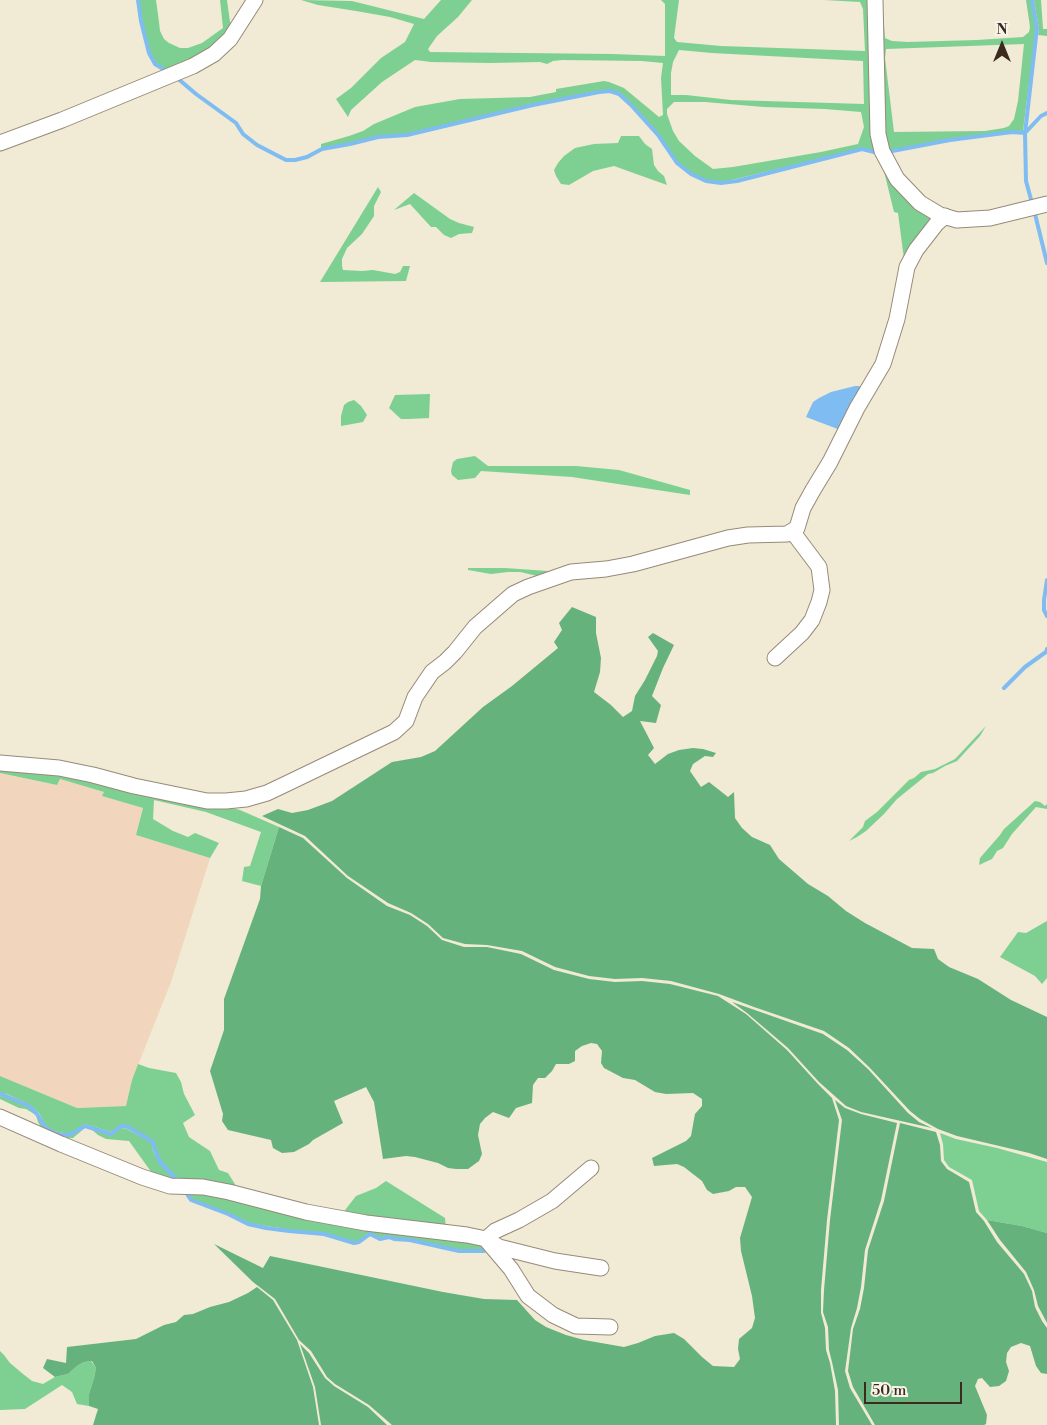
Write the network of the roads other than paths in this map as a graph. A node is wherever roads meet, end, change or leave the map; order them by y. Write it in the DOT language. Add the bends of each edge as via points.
graph roads {
  1 [pos="254,0"];
  2 [pos="875,0"];
  3 [pos="0,143"];
  4 [pos="1047,204"];
  5 [pos="945,216"];
  6 [pos="792,531"];
  7 [pos="775,658"];
  8 [pos="0,763"];
  9 [pos="0,1117"];
  10 [pos="591,1168"];
  11 [pos="486,1239"];
  12 [pos="601,1268"];
  13 [pos="610,1327"];
  1 -- 3 [label="street" via="230,40 214,54 173,74"];
  2 -- 5 [label="street" via="878,134 883,153 897,179 920,203"];
  4 -- 5 [label="street" via="990,218 957,220"];
  5 -- 6 [label="street" via="916,250 907,268 897,319 883,364 803,508 797,528"];
  6 -- 7 [label="street" via="819,567 822,590 812,620"];
  6 -- 8 [label="street" via="728,538 632,564 570,572 513,594 475,627 450,657 432,672 415,697 406,721 394,732 267,793 246,799 207,801 59,768"];
  9 -- 11 [label="street" via="170,1186 203,1187 306,1212"];
  10 -- 11 [label="street" via="552,1201"];
  11 -- 12 [label="street" via="499,1247"];
  11 -- 13 [label="street" via="528,1296 553,1315 576,1326"];
}
